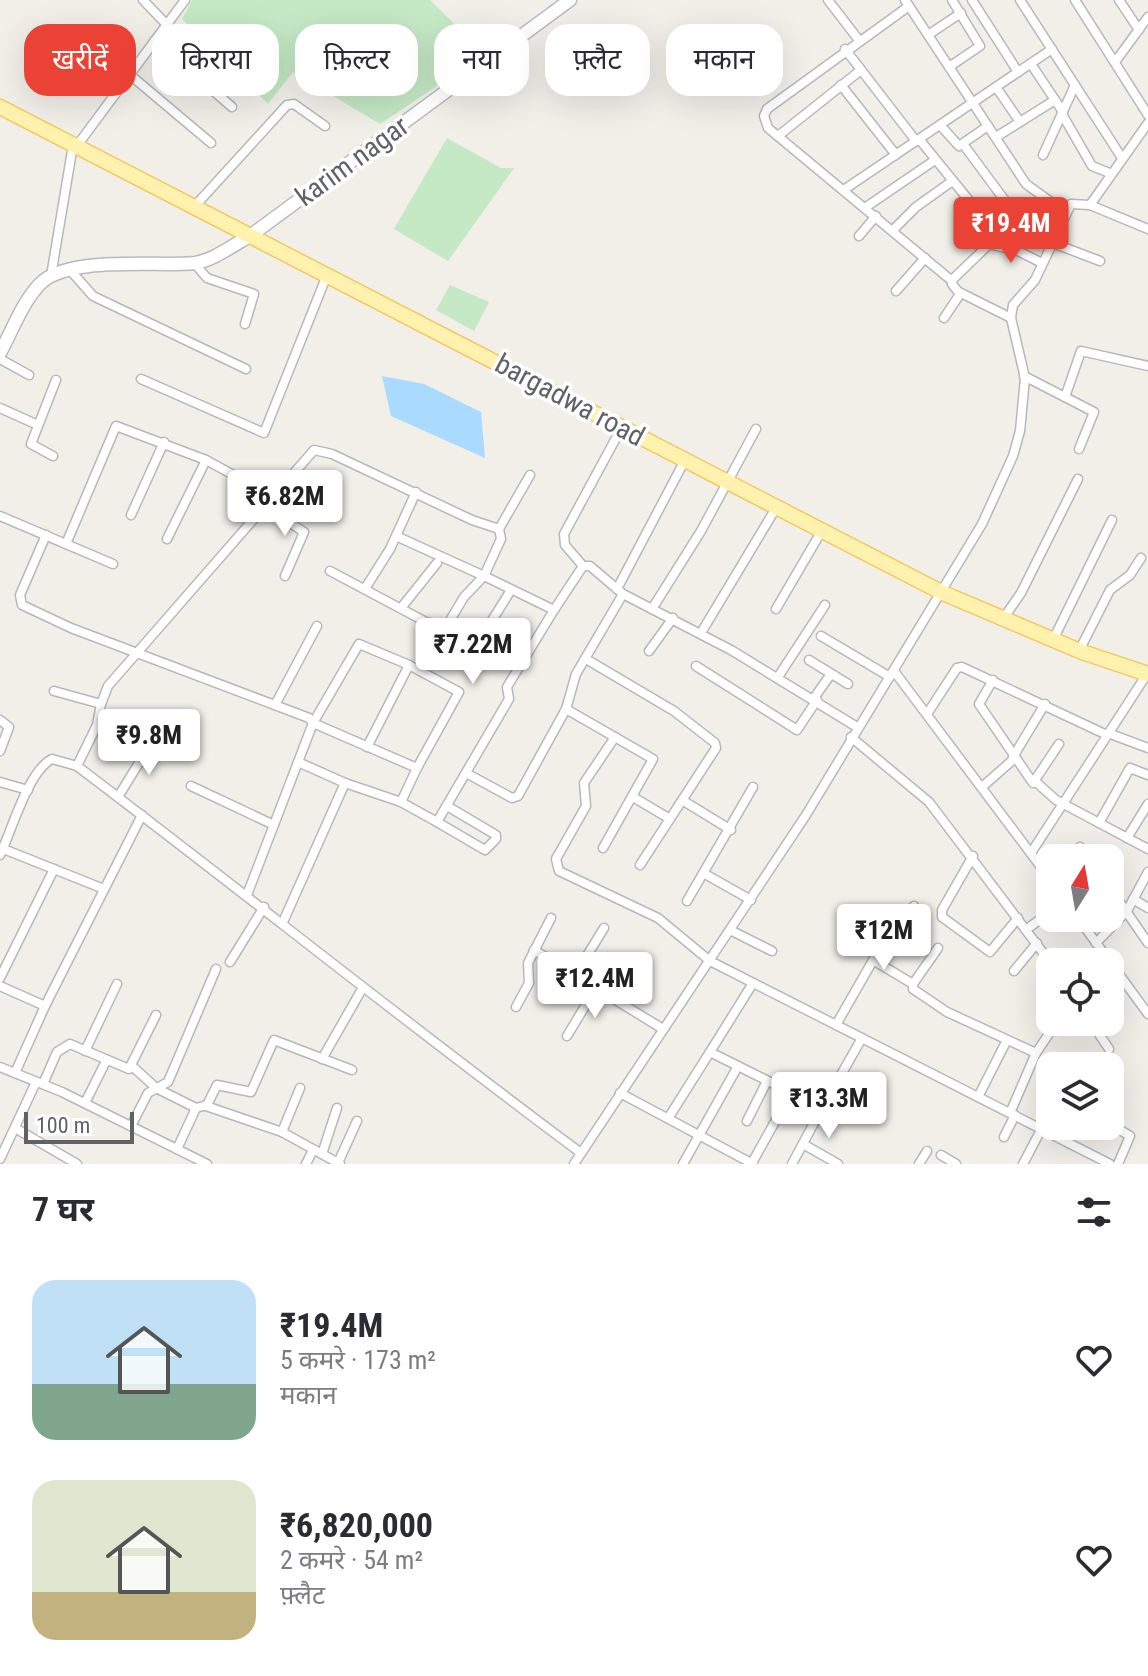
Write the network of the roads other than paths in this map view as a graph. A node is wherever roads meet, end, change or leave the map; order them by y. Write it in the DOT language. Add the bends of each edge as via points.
graph roads {
  1 [pos="143,0"];
  2 [pos="185,0"];
  3 [pos="570,0"];
  4 [pos="828,0"];
  5 [pos="952,0"];
  6 [pos="972,0"];
  7 [pos="1075,0"];
  8 [pos="1119,0"];
  9 [pos="1023,1"];
  10 [pos="907,3"];
  11 [pos="959,11"];
  12 [pos="1148,17"];
  13 [pos="166,24"];
  14 [pos="168,24"];
  15 [pos="1139,30"];
  16 [pos="928,35"];
  17 [pos="858,39"];
  18 [pos="152,44"];
  19 [pos="845,49"];
  20 [pos="1052,49"];
  21 [pos="1115,62"];
  22 [pos="1031,64"];
  23 [pos="136,65"];
  24 [pos="949,67"];
  25 [pos="861,70"];
  26 [pos="1018,72"];
  27 [pos="136,80"];
  28 [pos="841,85"];
  29 [pos="1075,85"];
  30 [pos="996,87"];
  31 [pos="112,96"];
  32 [pos="219,96"];
  33 [pos="1055,100"];
  34 [pos="973,103"];
  35 [pos="0,107"];
  36 [pos="232,107"];
  37 [pos="1062,113"];
  38 [pos="1148,115"];
  39 [pos="1020,122"];
  40 [pos="1148,123"];
  41 [pos="940,125"];
  42 [pos="325,126"];
  43 [pos="988,126"];
  44 [pos="778,136"];
  45 [pos="996,137"];
  46 [pos="918,140"];
  47 [pos="211,143"];
  48 [pos="963,144"];
  49 [pos="74,146"];
  50 [pos="896,155"];
  51 [pos="1043,155"];
  52 [pos="1122,158"];
  53 [pos="935,160"];
  54 [pos="1112,174"];
  55 [pos="951,182"];
  56 [pos="845,189"];
  57 [pos="1090,205"];
  58 [pos="194,207"];
  59 [pos="866,207"];
  60 [pos="1066,213"];
  61 [pos="876,216"];
  62 [pos="1008,226"];
  63 [pos="1148,228"];
  64 [pos="893,230"];
  65 [pos="250,236"];
  66 [pos="859,236"];
  67 [pos="998,236"];
  68 [pos="1052,238"];
  69 [pos="989,244"];
  70 [pos="925,258"];
  71 [pos="1100,261"];
  72 [pos="1042,263"];
  73 [pos="200,269"];
  74 [pos="327,275"];
  75 [pos="51,276"];
  76 [pos="75,276"];
  77 [pos="952,281"];
  78 [pos="896,291"];
  79 [pos="959,292"];
  80 [pos="944,318"];
  81 [pos="1011,318"];
  82 [pos="245,324"];
  83 [pos="0,353"];
  84 [pos="0,359"];
  85 [pos="1148,366"];
  86 [pos="246,369"];
  87 [pos="29,375"];
  88 [pos="1024,376"];
  89 [pos="141,379"];
  90 [pos="56,380"];
  91 [pos="1065,397"];
  92 [pos="0,408"];
  93 [pos="38,425"];
  94 [pos="622,427"];
  95 [pos="756,429"];
  96 [pos="164,442"];
  97 [pos="1079,449"];
  98 [pos="53,456"];
  99 [pos="206,460"];
  100 [pos="685,460"];
  101 [pos="530,475"];
  102 [pos="1078,479"];
  103 [pos="726,483"];
  104 [pos="416,492"];
  105 [pos="272,496"];
  106 [pos="264,506"];
  107 [pos="776,508"];
  108 [pos="131,515"];
  109 [pos="0,516"];
  110 [pos="1112,520"];
  111 [pos="499,529"];
  112 [pos="821,532"];
  113 [pos="46,535"];
  114 [pos="396,536"];
  115 [pos="167,539"];
  116 [pos="66,544"];
  117 [pos="1141,558"];
  118 [pos="437,563"];
  119 [pos="113,564"];
  120 [pos="583,566"];
  121 [pos="330,571"];
  122 [pos="285,576"];
  123 [pos="484,576"];
  124 [pos="366,587"];
  125 [pos="511,590"];
  126 [pos="620,592"];
  127 [pos="943,593"];
  128 [pos="825,605"];
  129 [pos="401,608"];
  130 [pos="652,609"];
  131 [pos="776,609"];
  132 [pos="554,610"];
  133 [pos="673,618"];
  134 [pos="1003,619"];
  135 [pos="317,626"];
  136 [pos="701,633"];
  137 [pos="821,636"];
  138 [pos="1053,640"];
  139 [pos="649,651"];
  140 [pos="1079,651"];
  141 [pos="137,653"];
  142 [pos="471,654"];
  143 [pos="586,659"];
  144 [pos="809,660"];
  145 [pos="409,665"];
  146 [pos="696,666"];
  147 [pos="831,674"];
  148 [pos="892,674"];
  149 [pos="1147,674"];
  150 [pos="778,677"];
  151 [pos="993,680"];
  152 [pos="848,684"];
  153 [pos="54,691"];
  154 [pos="816,699"];
  155 [pos="101,704"];
  156 [pos="1045,704"];
  157 [pos="275,705"];
  158 [pos="566,709"];
  159 [pos="927,714"];
  160 [pos="0,720"];
  161 [pos="313,723"];
  162 [pos="857,727"];
  163 [pos="1108,734"];
  164 [pos="615,737"];
  165 [pos="851,737"];
  166 [pos="153,740"];
  167 [pos="1059,744"];
  168 [pos="367,747"];
  169 [pos="1148,748"];
  170 [pos="0,751"];
  171 [pos="1014,758"];
  172 [pos="298,762"];
  173 [pos="77,766"];
  174 [pos="417,768"];
  175 [pos="466,773"];
  176 [pos="1148,775"];
  177 [pos="0,782"];
  178 [pos="1036,782"];
  179 [pos="345,783"];
  180 [pos="191,786"];
  181 [pos="753,787"];
  182 [pos="982,787"];
  183 [pos="28,790"];
  184 [pos="118,797"];
  185 [pos="633,797"];
  186 [pos="682,800"];
  187 [pos="401,802"];
  188 [pos="1063,803"];
  189 [pos="1148,804"];
  190 [pos="447,806"];
  191 [pos="142,815"];
  192 [pos="670,819"];
  193 [pos="437,822"];
  194 [pos="1099,823"];
  195 [pos="274,825"];
  196 [pos="731,830"];
  197 [pos="1127,838"];
  198 [pos="603,848"];
  199 [pos="1148,849"];
  200 [pos="1,850"];
  201 [pos="1031,853"];
  202 [pos="973,856"];
  203 [pos="1036,860"];
  204 [pos="640,865"];
  205 [pos="54,869"];
  206 [pos="1148,872"];
  207 [pos="705,874"];
  208 [pos="104,889"];
  209 [pos="247,895"];
  210 [pos="1133,899"];
  211 [pos="751,900"];
  212 [pos="687,901"];
  213 [pos="914,906"];
  214 [pos="264,907"];
  215 [pos="1124,907"];
  216 [pos="1148,908"];
  217 [pos="1127,911"];
  218 [pos="551,918"];
  219 [pos="1018,918"];
  220 [pos="283,922"];
  221 [pos="1036,922"];
  222 [pos="604,928"];
  223 [pos="1027,929"];
  224 [pos="730,930"];
  225 [pos="1088,932"];
  226 [pos="1146,936"];
  227 [pos="1037,943"];
  228 [pos="1096,943"];
  229 [pos="938,948"];
  230 [pos="1040,948"];
  231 [pos="1099,948"];
  232 [pos="534,950"];
  233 [pos="772,951"];
  234 [pos="873,960"];
  235 [pos="710,961"];
  236 [pos="230,962"];
  237 [pos="216,969"];
  238 [pos="1014,971"];
  239 [pos="575,975"];
  240 [pos="0,978"];
  241 [pos="753,983"];
  242 [pos="117,984"];
  243 [pos="913,984"];
  244 [pos="0,986"];
  245 [pos="1124,986"];
  246 [pos="596,988"];
  247 [pos="362,989"];
  248 [pos="45,1006"];
  249 [pos="516,1007"];
  250 [pos="1148,1014"];
  251 [pos="156,1015"];
  252 [pos="836,1025"];
  253 [pos="663,1029"];
  254 [pos="567,1036"];
  255 [pos="1100,1036"];
  256 [pos="862,1038"];
  257 [pos="1007,1040"];
  258 [pos="1109,1049"];
  259 [pos="85,1051"];
  260 [pos="710,1052"];
  261 [pos="1036,1053"];
  262 [pos="322,1059"];
  263 [pos="106,1061"];
  264 [pos="132,1066"];
  265 [pos="738,1066"];
  266 [pos="0,1067"];
  267 [pos="352,1070"];
  268 [pos="15,1073"];
  269 [pos="767,1081"];
  270 [pos="40,1083"];
  271 [pos="155,1087"];
  272 [pos="300,1088"];
  273 [pos="620,1093"];
  274 [pos="791,1093"];
  275 [pos="978,1097"];
  276 [pos="85,1103"];
  277 [pos="201,1107"];
  278 [pos="337,1108"];
  279 [pos="822,1108"];
  280 [pos="1012,1114"];
  281 [pos="669,1117"];
  282 [pos="357,1121"];
  283 [pos="747,1121"];
  284 [pos="1036,1125"];
  285 [pos="131,1126"];
  286 [pos="15,1128"];
  287 [pos="282,1132"];
  288 [pos="1124,1132"];
  289 [pos="700,1133"];
  290 [pos="1004,1137"];
  291 [pos="1036,1139"];
  292 [pos="1062,1140"];
  293 [pos="803,1144"];
  294 [pos="177,1149"];
  295 [pos="313,1150"];
  296 [pos="927,1151"];
  297 [pos="581,1153"];
  298 [pos="322,1154"];
  299 [pos="941,1155"];
  300 [pos="0,1159"];
  301 [pos="64,1160"];
  302 [pos="1098,1161"];
  303 [pos="77,1164"];
  304 [pos="207,1164"];
  305 [pos="306,1164"];
  306 [pos="339,1164"];
  307 [pos="574,1164"];
  308 [pos="683,1164"];
  309 [pos="753,1164"];
  310 [pos="792,1164"];
  311 [pos="838,1164"];
  312 [pos="919,1164"];
  313 [pos="956,1164"];
  314 [pos="1023,1164"];
  315 [pos="1110,1164"];
  316 [pos="1118,1164"];
  1 -- 13 [label="street"];
  2 -- 14 [label="street"];
  3 -- 65 [label="street, karim nagar"];
  4 -- 17 [label="street"];
  5 -- 11 [label="street"];
  6 -- 11 [label="street"];
  6 -- 26 [label="street"];
  7 -- 21 [label="street"];
  8 -- 15 [label="street"];
  9 -- 20 [label="street"];
  10 -- 16 [label="street"];
  10 -- 17 [label="street"];
  11 -- 16 [label="street"];
  11 -- 24 [label="street" via="980,46"];
  12 -- 15 [label="street"];
  15 -- 21 [label="street"];
  16 -- 24 [label="street"];
  17 -- 19 [label="street"];
  18 -- 23 [label="street"];
  19 -- 25 [label="street"];
  19 -- 44 [label="street" via="767,109 766,124"];
  20 -- 22 [label="street"];
  20 -- 29 [label="street"];
  21 -- 38 [label="street"];
  22 -- 26 [label="street"];
  22 -- 33 [label="street"];
  24 -- 34 [label="street"];
  25 -- 28 [label="street"];
  25 -- 46 [label="street"];
  26 -- 30 [label="street"];
  27 -- 47 [label="street"];
  28 -- 44 [label="street"];
  28 -- 50 [label="street"];
  29 -- 37 [label="street"];
  29 -- 52 [label="street"];
  30 -- 34 [label="street"];
  30 -- 39 [label="street"];
  31 -- 49 [label="street"];
  32 -- 36 [label="street"];
  33 -- 37 [label="street"];
  33 -- 39 [label="street"];
  34 -- 41 [label="street"];
  34 -- 43 [label="street"];
  35 -- 49 [label="main road, bargadwa road"];
  37 -- 51 [label="street"];
  37 -- 54 [label="street" via="1092,166"];
  39 -- 45 [label="street"];
  40 -- 52 [label="street"];
  41 -- 46 [label="street"];
  41 -- 48 [label="street" via="957,145"];
  42 -- 58 [label="street" via="294,104 287,105"];
  43 -- 45 [label="street"];
  43 -- 48 [label="street"];
  44 -- 56 [label="street"];
  45 -- 60 [label="street" via="1026,184"];
  46 -- 50 [label="street"];
  46 -- 53 [label="street"];
  48 -- 68 [label="street" via="1006,202"];
  49 -- 58 [label="main road, bargadwa road"];
  49 -- 75 [label="street"];
  50 -- 56 [label="street"];
  52 -- 54 [label="street"];
  53 -- 55 [label="street"];
  53 -- 59 [label="street"];
  54 -- 57 [label="street"];
  55 -- 64 [label="street"];
  55 -- 67 [label="street"];
  56 -- 59 [label="street"];
  57 -- 60 [label="street" via="1073,202"];
  57 -- 63 [label="street"];
  58 -- 65 [label="main road, bargadwa road"];
  59 -- 61 [label="street"];
  60 -- 68 [label="street"];
  61 -- 64 [label="street"];
  61 -- 66 [label="street"];
  62 -- 67 [label="street"];
  64 -- 70 [label="street"];
  65 -- 73 [label="street, karim nagar"];
  65 -- 74 [label="main road, bargadwa road"];
  67 -- 69 [label="street"];
  68 -- 71 [label="street"];
  68 -- 72 [label="street"];
  69 -- 72 [label="street"];
  69 -- 77 [label="street"];
  70 -- 77 [label="street"];
  70 -- 78 [label="street"];
  72 -- 81 [label="street" via="1013,305"];
  73 -- 76 [label="street" via="150,262"];
  73 -- 82 [label="street" via="254,294"];
  74 -- 89 [label="street" via="264,433"];
  74 -- 94 [label="main road, bargadwa road"];
  75 -- 76 [label="street"];
  75 -- 83 [label="street" via="35,289"];
  76 -- 86 [label="street" via="93,296"];
  77 -- 79 [label="street"];
  79 -- 80 [label="street"];
  79 -- 81 [label="street"];
  81 -- 88 [label="street"];
  84 -- 87 [label="street"];
  85 -- 91 [label="street" via="1081,351"];
  88 -- 91 [label="street"];
  88 -- 127 [label="street" via="1013,456"];
  90 -- 93 [label="street"];
  91 -- 97 [label="street" via="1094,412"];
  92 -- 93 [label="street"];
  93 -- 98 [label="street" via="31,446"];
  94 -- 100 [label="main road, bargadwa road"];
  94 -- 120 [label="street" via="564,534 565,545"];
  95 -- 103 [label="street"];
  96 -- 99 [label="street"];
  96 -- 108 [label="street"];
  96 -- 116 [label="street" via="116,426"];
  99 -- 105 [label="street"];
  99 -- 115 [label="street"];
  100 -- 103 [label="main road, bargadwa road"];
  100 -- 126 [label="street"];
  101 -- 111 [label="street"];
  102 -- 134 [label="street"];
  103 -- 107 [label="main road, bargadwa road"];
  103 -- 130 [label="street"];
  104 -- 105 [label="street" via="319,450 310,452"];
  104 -- 111 [label="street"];
  104 -- 114 [label="street"];
  105 -- 106 [label="street"];
  106 -- 122 [label="street" via="304,532"];
  106 -- 141 [label="street"];
  107 -- 112 [label="main road, bargadwa road"];
  107 -- 136 [label="street"];
  109 -- 113 [label="street"];
  110 -- 138 [label="street"];
  111 -- 123 [label="street" via="501,539"];
  112 -- 127 [label="main road, bargadwa road"];
  112 -- 131 [label="street"];
  113 -- 116 [label="street"];
  113 -- 141 [label="street" via="20,595 22,605"];
  114 -- 123 [label="street"];
  114 -- 124 [label="street"];
  116 -- 119 [label="street"];
  117 -- 140 [label="street" via="1110,590"];
  118 -- 129 [label="street"];
  120 -- 126 [label="street" via="590,566"];
  120 -- 132 [label="street"];
  121 -- 124 [label="street"];
  123 -- 125 [label="street"];
  123 -- 129 [label="street" via="443,628"];
  124 -- 129 [label="street"];
  125 -- 132 [label="street"];
  125 -- 142 [label="street"];
  126 -- 130 [label="street"];
  126 -- 143 [label="street"];
  127 -- 134 [label="main road, bargadwa road"];
  127 -- 148 [label="street"];
  128 -- 150 [label="street"];
  130 -- 133 [label="street"];
  132 -- 175 [label="street" via="507,687 509,699"];
  133 -- 136 [label="street"];
  133 -- 139 [label="street"];
  134 -- 138 [label="main road, bargadwa road"];
  135 -- 157 [label="street"];
  136 -- 150 [label="street"];
  137 -- 148 [label="street"];
  138 -- 140 [label="main road, bargadwa road"];
  140 -- 149 [label="main road, bargadwa road"];
  141 -- 155 [label="street" via="108,686"];
  141 -- 157 [label="street"];
  143 -- 158 [label="street"];
  143 -- 186 [label="street" via="713,739 716,748"];
  144 -- 147 [label="street"];
  145 -- 161 [label="street" via="359,644"];
  145 -- 168 [label="street"];
  145 -- 174 [label="street" via="459,692"];
  146 -- 154 [label="street" via="797,730"];
  147 -- 152 [label="street"];
  147 -- 154 [label="street"];
  148 -- 159 [label="street"];
  148 -- 162 [label="street"];
  149 -- 163 [label="street"];
  150 -- 154 [label="street"];
  151 -- 156 [label="street"];
  151 -- 159 [label="street" via="959,667"];
  151 -- 171 [label="street" via="979,704"];
  153 -- 155 [label="street"];
  154 -- 162 [label="street"];
  155 -- 173 [label="street"];
  156 -- 163 [label="street"];
  156 -- 171 [label="street"];
  157 -- 161 [label="street"];
  158 -- 164 [label="street"];
  158 -- 175 [label="street" via="515,798"];
  159 -- 182 [label="street"];
  160 -- 170 [label="street" via="9,724"];
  161 -- 168 [label="street"];
  161 -- 172 [label="street"];
  162 -- 165 [label="street"];
  163 -- 169 [label="street"];
  163 -- 188 [label="street"];
  164 -- 185 [label="street" via="653,759"];
  164 -- 235 [label="street" via="584,783 586,806 556,867 658,918"];
  165 -- 202 [label="street" via="924,796"];
  165 -- 211 [label="street"];
  166 -- 184 [label="street"];
  167 -- 178 [label="street"];
  168 -- 174 [label="street"];
  171 -- 178 [label="street"];
  171 -- 182 [label="street"];
  172 -- 179 [label="street"];
  172 -- 195 [label="street"];
  173 -- 183 [label="street" via="49,760"];
  173 -- 184 [label="street"];
  174 -- 187 [label="street"];
  175 -- 190 [label="street"];
  176 -- 194 [label="street" via="1130,768"];
  177 -- 183 [label="street"];
  178 -- 188 [label="street"];
  179 -- 187 [label="street"];
  179 -- 220 [label="street"];
  180 -- 195 [label="street"];
  181 -- 196 [label="street"];
  182 -- 201 [label="street"];
  183 -- 200 [label="street"];
  184 -- 191 [label="street"];
  185 -- 192 [label="street"];
  185 -- 198 [label="street"];
  186 -- 192 [label="street"];
  186 -- 196 [label="street"];
  187 -- 193 [label="street"];
  188 -- 194 [label="street"];
  188 -- 201 [label="street"];
  189 -- 197 [label="street"];
  190 -- 193 [label="street"];
  190 -- 193 [label="street" via="496,839 485,850"];
  191 -- 208 [label="street"];
  191 -- 209 [label="street"];
  192 -- 204 [label="street"];
  194 -- 197 [label="street"];
  195 -- 209 [label="street"];
  196 -- 207 [label="street"];
  197 -- 199 [label="street"];
  200 -- 205 [label="street"];
  201 -- 203 [label="street"];
  202 -- 219 [label="street"];
  202 -- 219 [label="street" via="942,917 990,952"];
  205 -- 208 [label="street"];
  205 -- 240 [label="street"];
  206 -- 210 [label="street"];
  207 -- 211 [label="street"];
  207 -- 212 [label="street"];
  208 -- 248 [label="street"];
  209 -- 214 [label="street"];
  210 -- 216 [label="street"];
  210 -- 217 [label="street"];
  211 -- 224 [label="street"];
  213 -- 234 [label="street"];
  214 -- 220 [label="street"];
  214 -- 236 [label="street"];
  215 -- 217 [label="street"];
  217 -- 226 [label="street"];
  217 -- 228 [label="street"];
  218 -- 232 [label="street"];
  219 -- 223 [label="street"];
  220 -- 247 [label="street"];
  221 -- 223 [label="street"];
  222 -- 239 [label="street"];
  223 -- 227 [label="street"];
  224 -- 233 [label="street"];
  224 -- 235 [label="street"];
  225 -- 228 [label="street"];
  227 -- 230 [label="street"];
  227 -- 238 [label="street"];
  228 -- 231 [label="street"];
  229 -- 243 [label="street"];
  232 -- 239 [label="street"];
  232 -- 249 [label="street" via="527,966 529,983"];
  234 -- 243 [label="street"];
  234 -- 252 [label="street"];
  235 -- 241 [label="street"];
  235 -- 253 [label="street"];
  237 -- 271 [label="street" via="168,1082"];
  239 -- 246 [label="street"];
  241 -- 252 [label="street"];
  241 -- 260 [label="street"];
  242 -- 259 [label="street"];
  243 -- 257 [label="street" via="933,1004"];
  244 -- 248 [label="street"];
  245 -- 250 [label="street"];
  246 -- 253 [label="street"];
  246 -- 254 [label="street"];
  247 -- 262 [label="street"];
  247 -- 297 [label="street"];
  248 -- 268 [label="street"];
  251 -- 264 [label="street"];
  252 -- 256 [label="street"];
  253 -- 273 [label="street"];
  255 -- 258 [label="street"];
  256 -- 275 [label="street"];
  256 -- 279 [label="street"];
  257 -- 261 [label="street"];
  257 -- 275 [label="street"];
  259 -- 263 [label="street"];
  259 -- 270 [label="street" via="63,1045"];
  260 -- 265 [label="street"];
  260 -- 281 [label="street"];
  261 -- 280 [label="street"];
  262 -- 267 [label="street"];
  262 -- 277 [label="street" via="274,1040 251,1092 217,1085"];
  263 -- 264 [label="street" via="125,1070"];
  263 -- 276 [label="street"];
  264 -- 271 [label="street"];
  265 -- 269 [label="street"];
  265 -- 289 [label="street"];
  266 -- 268 [label="street"];
  268 -- 270 [label="street"];
  269 -- 274 [label="street"];
  269 -- 283 [label="street"];
  270 -- 276 [label="street"];
  270 -- 286 [label="street"];
  271 -- 277 [label="street"];
  271 -- 285 [label="street"];
  272 -- 287 [label="street"];
  273 -- 281 [label="street"];
  273 -- 297 [label="street"];
  274 -- 279 [label="street"];
  274 -- 309 [label="street"];
  275 -- 280 [label="street"];
  276 -- 285 [label="street"];
  277 -- 287 [label="street"];
  277 -- 294 [label="street"];
  278 -- 298 [label="street"];
  279 -- 293 [label="street"];
  280 -- 284 [label="street"];
  280 -- 290 [label="street"];
  281 -- 289 [label="street"];
  282 -- 306 [label="street"];
  285 -- 294 [label="street"];
  286 -- 300 [label="street"];
  286 -- 301 [label="street"];
  287 -- 295 [label="street"];
  288 -- 316 [label="street" via="1130,1136"];
  289 -- 308 [label="street"];
  289 -- 309 [label="street"];
  291 -- 314 [label="street"];
  292 -- 302 [label="street"];
  293 -- 310 [label="street"];
  293 -- 311 [label="street"];
  294 -- 304 [label="street"];
  295 -- 298 [label="street"];
  295 -- 305 [label="street"];
  296 -- 312 [label="street"];
  297 -- 307 [label="street"];
  298 -- 306 [label="street"];
  299 -- 313 [label="street"];
  301 -- 303 [label="street"];
  302 -- 315 [label="street"];
}
